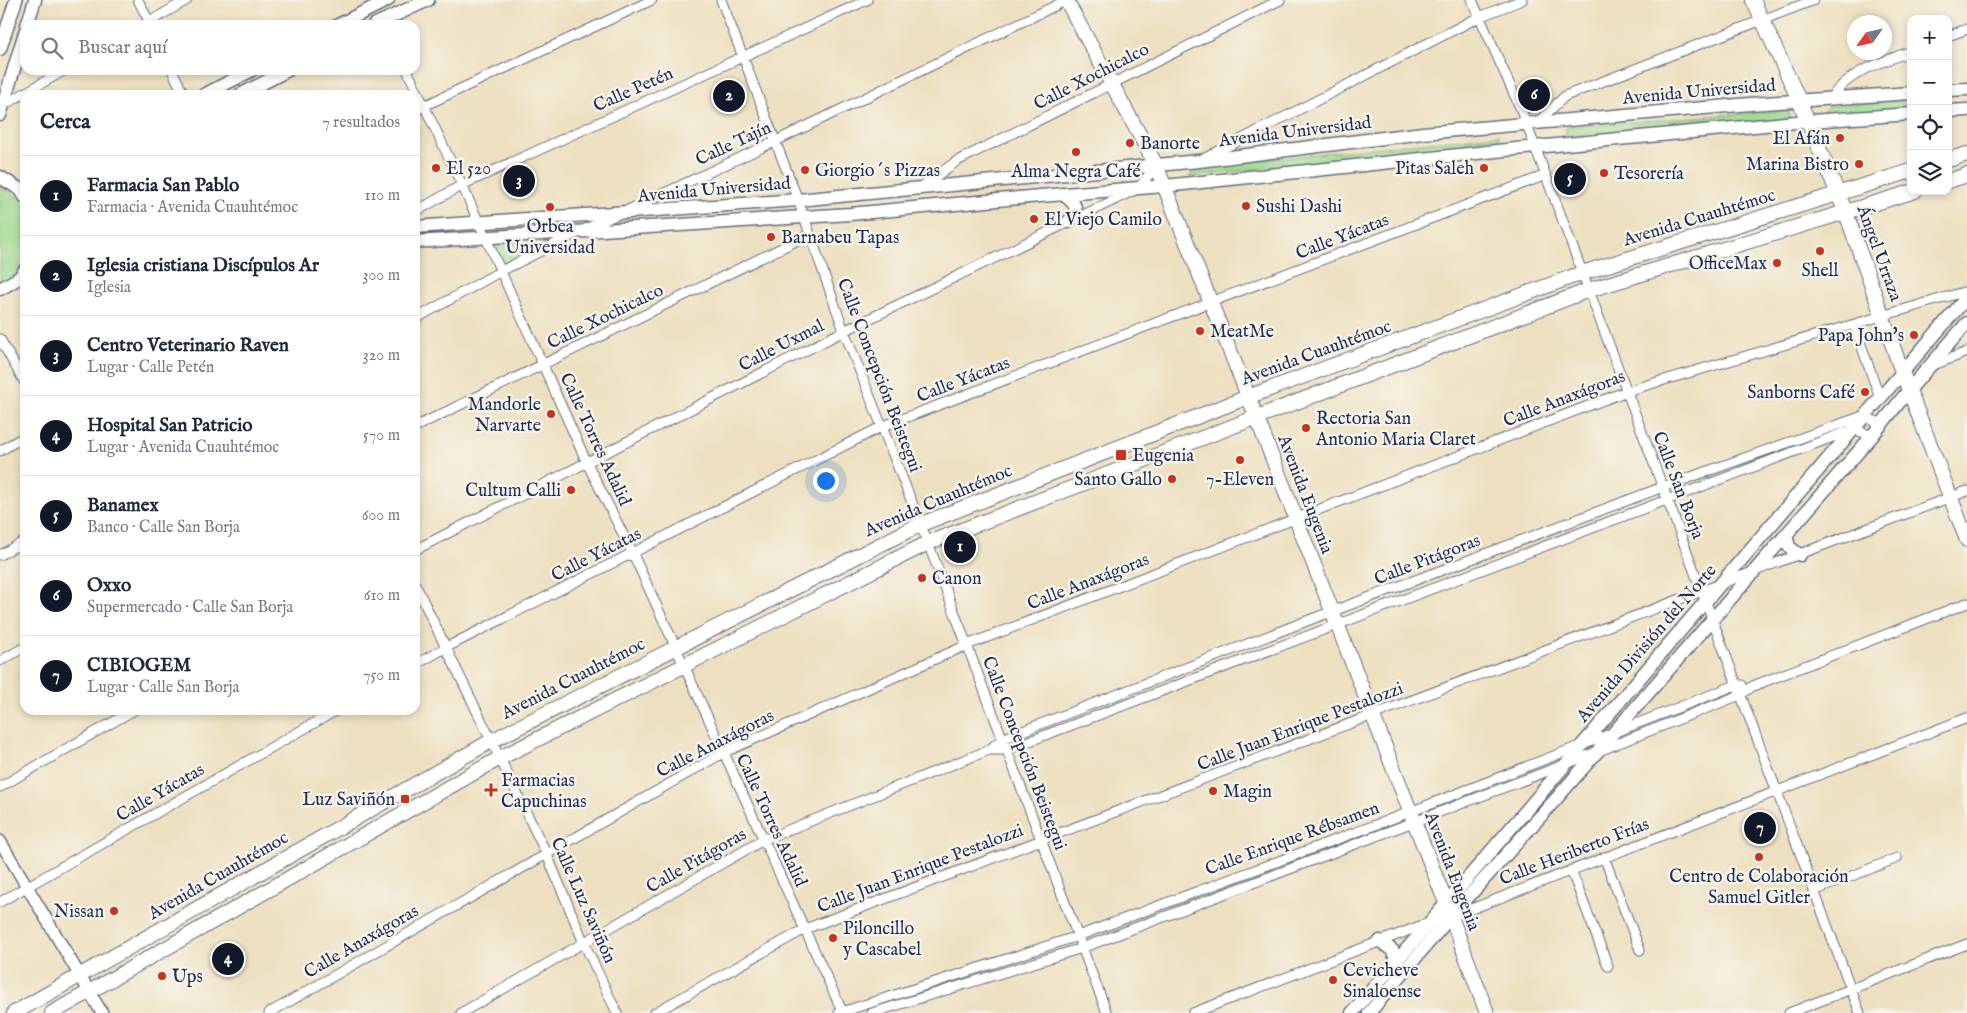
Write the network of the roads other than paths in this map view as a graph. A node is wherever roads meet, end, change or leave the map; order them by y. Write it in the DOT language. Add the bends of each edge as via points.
graph roads {
  1 [pos="16,0"];
  2 [pos="35,0"];
  3 [pos="138,0"];
  4 [pos="188,0"];
  5 [pos="428,0"];
  6 [pos="652,0"];
  7 [pos="721,0"];
  8 [pos="866,0"];
  9 [pos="1066,0"];
  10 [pos="1280,0"];
  11 [pos="1472,0"];
  12 [pos="1522,0"];
  13 [pos="1753,0"];
  14 [pos="1814,0"];
  15 [pos="381,1"];
  16 [pos="1479,17"];
  17 [pos="29,20"];
  18 [pos="146,20"];
  19 [pos="155,20"];
  20 [pos="347,20"];
  21 [pos="382,20"];
  22 [pos="388,20"];
  23 [pos="1762,21"];
  24 [pos="1967,28"];
  25 [pos="1952,34"];
  26 [pos="20,48"];
  27 [pos="0,50"];
  28 [pos="1907,53"];
  29 [pos="744,56"];
  30 [pos="57,75"];
  31 [pos="174,75"];
  32 [pos="242,75"];
  33 [pos="278,75"];
  34 [pos="409,75"];
  35 [pos="1111,83"];
  36 [pos="1967,89"];
  37 [pos="32,90"];
  38 [pos="182,90"];
  39 [pos="214,90"];
  40 [pos="250,90"];
  41 [pos="413,90"];
  42 [pos="1952,90"];
  43 [pos="1907,93"];
  44 [pos="20,97"];
  45 [pos="1831,98"];
  46 [pos="1799,100"];
  47 [pos="420,108"];
  48 [pos="1,109"];
  49 [pos="420,110"];
  50 [pos="1967,110"];
  51 [pos="1952,112"];
  52 [pos="1907,114"];
  53 [pos="1808,121"];
  54 [pos="1532,123"];
  55 [pos="776,141"];
  56 [pos="1535,147"];
  57 [pos="1967,154"];
  58 [pos="1952,159"];
  59 [pos="1199,161"];
  60 [pos="1156,165"];
  61 [pos="1907,172"];
  62 [pos="1546,175"];
  63 [pos="1967,175"];
  64 [pos="0,177"];
  65 [pos="1952,180"];
  66 [pos="462,185"];
  67 [pos="1164,186"];
  68 [pos="920,187"];
  69 [pos="1139,188"];
  70 [pos="20,189"];
  71 [pos="1063,194"];
  72 [pos="1838,194"];
  73 [pos="1907,194"];
  74 [pos="798,200"];
  75 [pos="420,209"];
  76 [pos="1846,213"];
  77 [pos="619,214"];
  78 [pos="803,217"];
  79 [pos="1068,222"];
  80 [pos="479,223"];
  81 [pos="420,227"];
  82 [pos="578,232"];
  83 [pos="810,234"];
  84 [pos="485,237"];
  85 [pos="420,242"];
  86 [pos="501,270"];
  87 [pos="1582,272"];
  88 [pos="20,276"];
  89 [pos="0,289"];
  90 [pos="1588,290"];
  91 [pos="1967,291"];
  92 [pos="1967,297"];
  93 [pos="1212,303"];
  94 [pos="420,316"];
  95 [pos="1883,316"];
  96 [pos="1967,323"];
  97 [pos="1854,325"];
  98 [pos="844,331"];
  99 [pos="0,338"];
  100 [pos="1967,352"];
  101 [pos="542,364"];
  102 [pos="1931,366"];
  103 [pos="1902,372"];
  104 [pos="20,374"];
  105 [pos="1909,390"];
  106 [pos="1627,391"];
  107 [pos="1248,397"];
  108 [pos="1880,398"];
  109 [pos="1256,416"];
  110 [pos="1863,416"];
  111 [pos="1882,424"];
  112 [pos="420,425"];
  113 [pos="881,427"];
  114 [pos="1854,429"];
  115 [pos="1872,436"];
  116 [pos="20,439"];
  117 [pos="0,451"];
  118 [pos="587,463"];
  119 [pos="1663,487"];
  120 [pos="1967,491"];
  121 [pos="1950,497"];
  122 [pos="1668,499"];
  123 [pos="1296,518"];
  124 [pos="919,525"];
  125 [pos="1786,534"];
  126 [pos="1967,540"];
  127 [pos="928,543"];
  128 [pos="20,544"];
  129 [pos="420,547"];
  130 [pos="1498,549"];
  131 [pos="632,554"];
  132 [pos="1800,554"];
  133 [pos="0,555"];
  134 [pos="1502,561"];
  135 [pos="1752,572"];
  136 [pos="1720,584"];
  137 [pos="420,595"];
  138 [pos="1704,596"];
  139 [pos="1967,604"];
  140 [pos="1334,618"];
  141 [pos="1712,619"];
  142 [pos="1304,622"];
  143 [pos="1309,634"];
  144 [pos="967,645"];
  145 [pos="445,648"];
  146 [pos="675,648"];
  147 [pos="20,650"];
  148 [pos="0,661"];
  149 [pos="420,662"];
  150 [pos="684,664"];
  151 [pos="1163,677"];
  152 [pos="1736,685"];
  153 [pos="1753,686"];
  154 [pos="1167,688"];
  155 [pos="1740,694"];
  156 [pos="125,715"];
  157 [pos="328,715"];
  158 [pos="1373,716"];
  159 [pos="1967,718"];
  160 [pos="1612,734"];
  161 [pos="1002,739"];
  162 [pos="491,741"];
  163 [pos="1581,746"];
  164 [pos="989,750"];
  165 [pos="1006,750"];
  166 [pos="1596,752"];
  167 [pos="723,753"];
  168 [pos="500,758"];
  169 [pos="1566,764"];
  170 [pos="0,787"];
  171 [pos="1776,790"];
  172 [pos="1412,817"];
  173 [pos="763,840"];
  174 [pos="1041,840"];
  175 [pos="0,841"];
  176 [pos="546,855"];
  177 [pos="1604,857"];
  178 [pos="1897,858"];
  179 [pos="1571,870"];
  180 [pos="1240,875"];
  181 [pos="1243,886"];
  182 [pos="27,887"];
  183 [pos="1814,891"];
  184 [pos="0,902"];
  185 [pos="1446,903"];
  186 [pos="1451,916"];
  187 [pos="1428,924"];
  188 [pos="805,929"];
  189 [pos="1078,936"];
  190 [pos="1380,941"];
  191 [pos="584,943"];
  192 [pos="1967,944"];
  193 [pos="1082,948"];
  194 [pos="1640,950"];
  195 [pos="1029,951"];
  196 [pos="1397,960"];
  197 [pos="1033,963"];
  198 [pos="1608,966"];
  199 [pos="960,973"];
  200 [pos="80,976"];
  201 [pos="964,985"];
  202 [pos="1851,989"];
  203 [pos="90,992"];
  204 [pos="841,1012"];
  205 [pos="14,1013"];
  206 [pos="52,1013"];
  207 [pos="102,1013"];
  208 [pos="269,1013"];
  209 [pos="461,1013"];
  210 [pos="617,1013"];
  211 [pos="654,1013"];
  212 [pos="872,1013"];
  213 [pos="1107,1013"];
  214 [pos="1193,1013"];
  215 [pos="1352,1013"];
  216 [pos="1369,1013"];
  217 [pos="1487,1013"];
  218 [pos="1789,1013"];
  219 [pos="1860,1013"];
  1 -- 27 [label="main road"];
  2 -- 17 [label="main road"];
  3 -- 18 [label="street"];
  4 -- 19 [label="street"];
  5 -- 22 [label="main road"];
  6 -- 47 [label="street"];
  7 -- 29 [label="street, Calle Concepción Beistegui"];
  8 -- 29 [label="street, Calle Petén"];
  9 -- 35 [label="main road, Avenida Eugenia"];
  9 -- 55 [label="street, Calle Tajín"];
  10 -- 35 [label="street, Calle Xochicalco"];
  11 -- 16 [label="street, Calle San Borja"];
  12 -- 16 [label="street"];
  13 -- 23 [label="main road"];
  14 -- 23 [label="street"];
  15 -- 20 [label="main road"];
  15 -- 21 [label="street"];
  16 -- 54 [label="street, Calle San Borja"];
  16 -- 59 [label="street"];
  23 -- 46 [label="main road"];
  23 -- 54 [label="street" via="1565,96"];
  24 -- 25 [label="street"];
  26 -- 48 [label="main road"];
  28 -- 45 [label="street" via="1848,78"];
  29 -- 55 [label="street, Calle Concepción Beistegui"];
  29 -- 66 [label="street, Calle Petén"];
  30 -- 37 [label="street"];
  31 -- 38 [label="street"];
  32 -- 39 [label="main road"];
  33 -- 40 [label="main road"];
  34 -- 41 [label="street, Calle Torres Adalid"];
  35 -- 60 [label="main road, Avenida Eugenia"];
  35 -- 68 [label="street, Calle Xochicalco" via="957,161"];
  36 -- 42 [label="main road"];
  43 -- 45 [label="main road, Avenida Universidad"];
  44 -- 48 [label="street"];
  45 -- 46 [label="main road, Avenida Universidad"];
  46 -- 53 [label="main road, Ángel Urraza"];
  46 -- 54 [label="main road, Avenida Universidad"];
  49 -- 66 [label="street, Calle Torres Adalid"];
  50 -- 51 [label="main road"];
  52 -- 53 [label="main road, Avenida Universidad"];
  53 -- 56 [label="main road, Avenida Universidad"];
  53 -- 72 [label="main road, Ángel Urraza"];
  54 -- 56 [label="street, Calle San Borja"];
  54 -- 59 [label="main road, Avenida Universidad"];
  55 -- 74 [label="street, Calle Concepción Beistegui"];
  55 -- 77 [label="street, Calle Tajín"];
  56 -- 62 [label="street, Calle San Borja"];
  56 -- 67 [label="main road, Avenida Universidad"];
  57 -- 58 [label="main road"];
  59 -- 60 [label="main road, Avenida Universidad"];
  60 -- 67 [label="main road, Avenida Eugenia"];
  60 -- 68 [label="main road, Avenida Universidad"];
  60 -- 69 [label="street, Calle Uxmal"];
  61 -- 72 [label="main road, Avenida Cuauhtémoc"];
  62 -- 87 [label="street, Calle San Borja"];
  62 -- 93 [label="street, Calle Yácatas"];
  63 -- 65 [label="main road"];
  64 -- 70 [label="main road"];
  66 -- 75 [label="street, Calle Petén"];
  66 -- 80 [label="street, Calle Torres Adalid"];
  67 -- 69 [label="main road, Avenida Universidad"];
  67 -- 93 [label="main road, Avenida Eugenia"];
  68 -- 74 [label="main road, Avenida Universidad"];
  69 -- 71 [label="main road, Avenida Universidad"];
  69 -- 79 [label="street, Calle Uxmal"];
  71 -- 78 [label="main road, Avenida Universidad"];
  71 -- 79 [label="main road" via="1076,208"];
  72 -- 76 [label="main road, Ángel Urraza"];
  72 -- 87 [label="main road, Avenida Cuauhtémoc"];
  73 -- 76 [label="main road, Avenida Cuauhtémoc"];
  74 -- 77 [label="main road, Avenida Universidad"];
  74 -- 78 [label="street, Calle Concepción Beistegui"];
  76 -- 90 [label="main road, Avenida Cuauhtémoc"];
  76 -- 95 [label="main road, Ángel Urraza"];
  77 -- 80 [label="main road, Avenida Universidad"];
  77 -- 82 [label="street, Calle Tajín"];
  78 -- 82 [label="main road, Avenida Universidad"];
  78 -- 83 [label="street, Calle Concepción Beistegui"];
  79 -- 98 [label="street, Calle Uxmal"];
  80 -- 81 [label="main road, Avenida Universidad"];
  80 -- 84 [label="street, Calle Torres Adalid"];
  82 -- 84 [label="main road, Avenida Universidad"];
  82 -- 86 [label="street, Calle Tajín"];
  83 -- 98 [label="street, Calle Concepción Beistegui"];
  83 -- 101 [label="street, Calle Xochicalco"];
  84 -- 85 [label="main road, Avenida Universidad"];
  84 -- 86 [label="street, Calle Torres Adalid"];
  86 -- 94 [label="street, Calle Tajín"];
  86 -- 101 [label="street, Calle Torres Adalid"];
  87 -- 90 [label="street, Calle San Borja"];
  87 -- 107 [label="main road, Avenida Cuauhtémoc"];
  88 -- 89 [label="main road"];
  90 -- 106 [label="street, Calle San Borja"];
  90 -- 109 [label="main road, Avenida Cuauhtémoc"];
  91 -- 95 [label="street, Calle Anaxágoras"];
  92 -- 103 [label="main road, Avenida División del Norte"];
  93 -- 107 [label="main road, Avenida Eugenia"];
  93 -- 113 [label="street, Calle Yácatas"];
  95 -- 97 [label="street, Calle Anaxágoras"];
  95 -- 103 [label="main road, Ángel Urraza"];
  96 -- 102 [label="main road, Avenida División del Norte"];
  97 -- 106 [label="street, Calle Anaxágoras"];
  97 -- 108 [label="street"];
  98 -- 113 [label="street, Calle Concepción Beistegui"];
  98 -- 118 [label="street, Calle Uxmal"];
  99 -- 104 [label="street"];
  100 -- 102 [label="street"];
  101 -- 112 [label="street, Calle Xochicalco"];
  101 -- 118 [label="street, Calle Torres Adalid"];
  102 -- 105 [label="main road, Avenida División del Norte"];
  103 -- 105 [label="main road, Ángel Urraza"];
  103 -- 108 [label="main road, Avenida División del Norte"];
  105 -- 111 [label="main road, Avenida División del Norte"];
  105 -- 121 [label="main road, Ángel Urraza"];
  106 -- 119 [label="street, Calle San Borja"];
  106 -- 123 [label="street, Calle Anaxágoras"];
  107 -- 109 [label="main road, Avenida Eugenia"];
  107 -- 124 [label="main road, Avenida Cuauhtémoc"];
  108 -- 110 [label="main road, Avenida División del Norte"];
  109 -- 123 [label="main road, Avenida Eugenia"];
  109 -- 127 [label="main road, Avenida Cuauhtémoc"];
  110 -- 111 [label="street"];
  110 -- 114 [label="main road, Avenida División del Norte"];
  110 -- 119 [label="street, Calle Pitágoras"];
  111 -- 115 [label="main road, Avenida División del Norte"];
  113 -- 124 [label="street, Calle Concepción Beistegui"];
  113 -- 131 [label="street, Calle Yácatas"];
  114 -- 115 [label="street"];
  114 -- 122 [label="street, Calle Pitágoras"];
  114 -- 136 [label="main road, Avenida División del Norte"];
  115 -- 125 [label="main road, Avenida División del Norte"];
  116 -- 117 [label="street"];
  118 -- 129 [label="street, Calle Uxmal"];
  118 -- 131 [label="street, Calle Torres Adalid"];
  119 -- 122 [label="street, Calle San Borja"];
  119 -- 130 [label="street, Calle Pitágoras"];
  120 -- 121 [label="street"];
  121 -- 126 [label="main road, Ángel Urraza"];
  121 -- 132 [label="street"];
  122 -- 134 [label="street, Calle Pitágoras"];
  122 -- 138 [label="street, Calle San Borja"];
  123 -- 140 [label="main road, Avenida Eugenia"];
  123 -- 144 [label="street, Calle Anaxágoras"];
  124 -- 127 [label="street, Calle Concepción Beistegui"];
  124 -- 146 [label="main road, Avenida Cuauhtémoc"];
  125 -- 132 [label="main road" via="1789,547"];
  125 -- 135 [label="main road, Avenida División del Norte"];
  127 -- 144 [label="street, Calle Concepción Beistegui"];
  127 -- 150 [label="main road, Avenida Cuauhtémoc"];
  128 -- 133 [label="street"];
  130 -- 134 [label="street"];
  130 -- 140 [label="street, Calle Pitágoras"];
  131 -- 145 [label="street, Calle Yácatas"];
  131 -- 146 [label="street, Calle Torres Adalid"];
  132 -- 135 [label="street"];
  134 -- 140 [label="street, Calle Pitágoras"];
  135 -- 136 [label="street"];
  135 -- 141 [label="main road, Avenida División del Norte"];
  136 -- 138 [label="main road, Avenida División del Norte"];
  137 -- 145 [label="street, Calle Luz Saviñón"];
  138 -- 141 [label="street, Calle San Borja"];
  138 -- 158 [label="street, Calle Juan Enrique Pestalozzi"];
  138 -- 163 [label="main road, Avenida División del Norte"];
  139 -- 153 [label="street, Calle Enrique Rébsamen"];
  140 -- 142 [label="street, Calle Pitágoras"];
  140 -- 143 [label="street, Calle Pitágoras"];
  140 -- 158 [label="main road, Avenida Eugenia"];
  141 -- 152 [label="street, Calle San Borja"];
  141 -- 160 [label="main road, Avenida División del Norte"];
  142 -- 143 [label="street"];
  142 -- 151 [label="street, Calle Pitágoras"];
  143 -- 154 [label="street, Calle Pitágoras"];
  144 -- 161 [label="street, Calle Concepción Beistegui"];
  144 -- 167 [label="street, Calle Anaxágoras"];
  145 -- 149 [label="street, Calle Yácatas"];
  145 -- 162 [label="street, Calle Luz Saviñón"];
  146 -- 150 [label="street, Calle Torres Adalid"];
  146 -- 162 [label="main road, Avenida Cuauhtémoc"];
  147 -- 148 [label="street"];
  150 -- 167 [label="street, Calle Torres Adalid"];
  150 -- 168 [label="main road, Avenida Cuauhtémoc"];
  151 -- 154 [label="street"];
  151 -- 161 [label="street, Calle Pitágoras"];
  152 -- 153 [label="street, Calle Enrique Rébsamen"];
  152 -- 155 [label="street, Calle San Borja"];
  152 -- 160 [label="street, Calle Enrique Rébsamen"];
  153 -- 155 [label="street, Calle Enrique Rébsamen"];
  154 -- 165 [label="street, Calle Pitágoras"];
  155 -- 166 [label="street, Calle Enrique Rébsamen"];
  155 -- 171 [label="street, Calle San Borja"];
  156 -- 170 [label="street"];
  157 -- 182 [label="street, Calle Yácatas"];
  158 -- 172 [label="main road, Avenida Eugenia"];
  158 -- 174 [label="street, Calle Juan Enrique Pestalozzi"];
  159 -- 171 [label="street, Calle Heriberto Frías"];
  160 -- 163 [label="street, Calle Enrique Rébsamen"];
  160 -- 166 [label="main road, Avenida División del Norte"];
  161 -- 164 [label="street, Calle Pitágoras"];
  161 -- 165 [label="street, Calle Concepción Beistegui"];
  162 -- 168 [label="street, Calle Luz Saviñón"];
  162 -- 200 [label="main road, Avenida Cuauhtémoc"];
  163 -- 169 [label="main road, Avenida División del Norte"];
  163 -- 172 [label="street, Calle Enrique Rébsamen"];
  164 -- 165 [label="street, Calle Pitágoras"];
  164 -- 173 [label="street, Calle Pitágoras"];
  165 -- 174 [label="street, Calle Concepción Beistegui"];
  166 -- 169 [label="street, Calle Enrique Rébsamen"];
  166 -- 186 [label="main road, Avenida División del Norte"];
  167 -- 173 [label="street, Calle Torres Adalid"];
  167 -- 176 [label="street, Calle Anaxágoras"];
  168 -- 176 [label="street, Calle Luz Saviñón"];
  168 -- 203 [label="main road, Avenida Cuauhtémoc"];
  169 -- 172 [label="street, Calle Enrique Rébsamen"];
  169 -- 185 [label="main road, Avenida División del Norte"];
  171 -- 177 [label="street, Calle Heriberto Frías"];
  171 -- 183 [label="street, Calle San Borja"];
  172 -- 180 [label="street, Calle Enrique Rébsamen"];
  172 -- 181 [label="street, Calle Enrique Rébsamen"];
  172 -- 185 [label="main road, Avenida Eugenia"];
  173 -- 188 [label="street, Calle Torres Adalid"];
  173 -- 191 [label="street, Calle Pitágoras"];
  174 -- 188 [label="street, Calle Juan Enrique Pestalozzi"];
  174 -- 189 [label="street, Calle Concepción Beistegui"];
  175 -- 182 [label="street"];
  176 -- 191 [label="street, Calle Luz Saviñón"];
  176 -- 208 [label="street, Calle Anaxágoras"];
  177 -- 179 [label="street, Calle Heriberto Frías"];
  177 -- 194 [label="street"];
  178 -- 183 [label="street"];
  179 -- 186 [label="street, Calle Heriberto Frías"];
  179 -- 198 [label="street"];
  180 -- 181 [label="street"];
  180 -- 189 [label="street, Calle Enrique Rébsamen"];
  181 -- 193 [label="street, Calle Enrique Rébsamen"];
  182 -- 184 [label="street, Calle Yácatas"];
  182 -- 200 [label="street"];
  183 -- 202 [label="street, Calle San Borja"];
  185 -- 186 [label="main road, Avenida Eugenia"];
  185 -- 187 [label="main road, Avenida División del Norte"];
  186 -- 187 [label="street, Calle Heriberto Frías"];
  186 -- 216 [label="main road, Avenida División del Norte"];
  186 -- 217 [label="main road, Avenida Eugenia"];
  187 -- 190 [label="street, Calle Heriberto Frías"];
  187 -- 196 [label="main road, Avenida División del Norte"];
  188 -- 204 [label="street, Calle Torres Adalid"];
  188 -- 211 [label="street, Calle Juan Enrique Pestalozzi"];
  189 -- 193 [label="street, Calle Concepción Beistegui"];
  189 -- 195 [label="street, Calle Enrique Rébsamen"];
  190 -- 196 [label="main road" via="1392,950"];
  190 -- 214 [label="street, Calle Heriberto Frías"];
  191 -- 209 [label="street, Calle Pitágoras"];
  191 -- 210 [label="street, Calle Luz Saviñón"];
  192 -- 202 [label="street"];
  193 -- 197 [label="street, Calle Enrique Rébsamen"];
  193 -- 213 [label="street, Calle Concepción Beistegui"];
  195 -- 197 [label="street"];
  195 -- 199 [label="street, Calle Enrique Rébsamen"];
  196 -- 215 [label="main road, Avenida División del Norte"];
  197 -- 201 [label="street, Calle Enrique Rébsamen"];
  199 -- 201 [label="street"];
  199 -- 204 [label="street, Calle Enrique Rébsamen"];
  200 -- 203 [label="street"];
  200 -- 205 [label="main road, Avenida Cuauhtémoc"];
  201 -- 212 [label="street, Calle Enrique Rébsamen"];
  202 -- 218 [label="street"];
  202 -- 219 [label="street, Calle San Borja"];
  203 -- 206 [label="main road, Avenida Cuauhtémoc"];
  203 -- 207 [label="street"];
}
